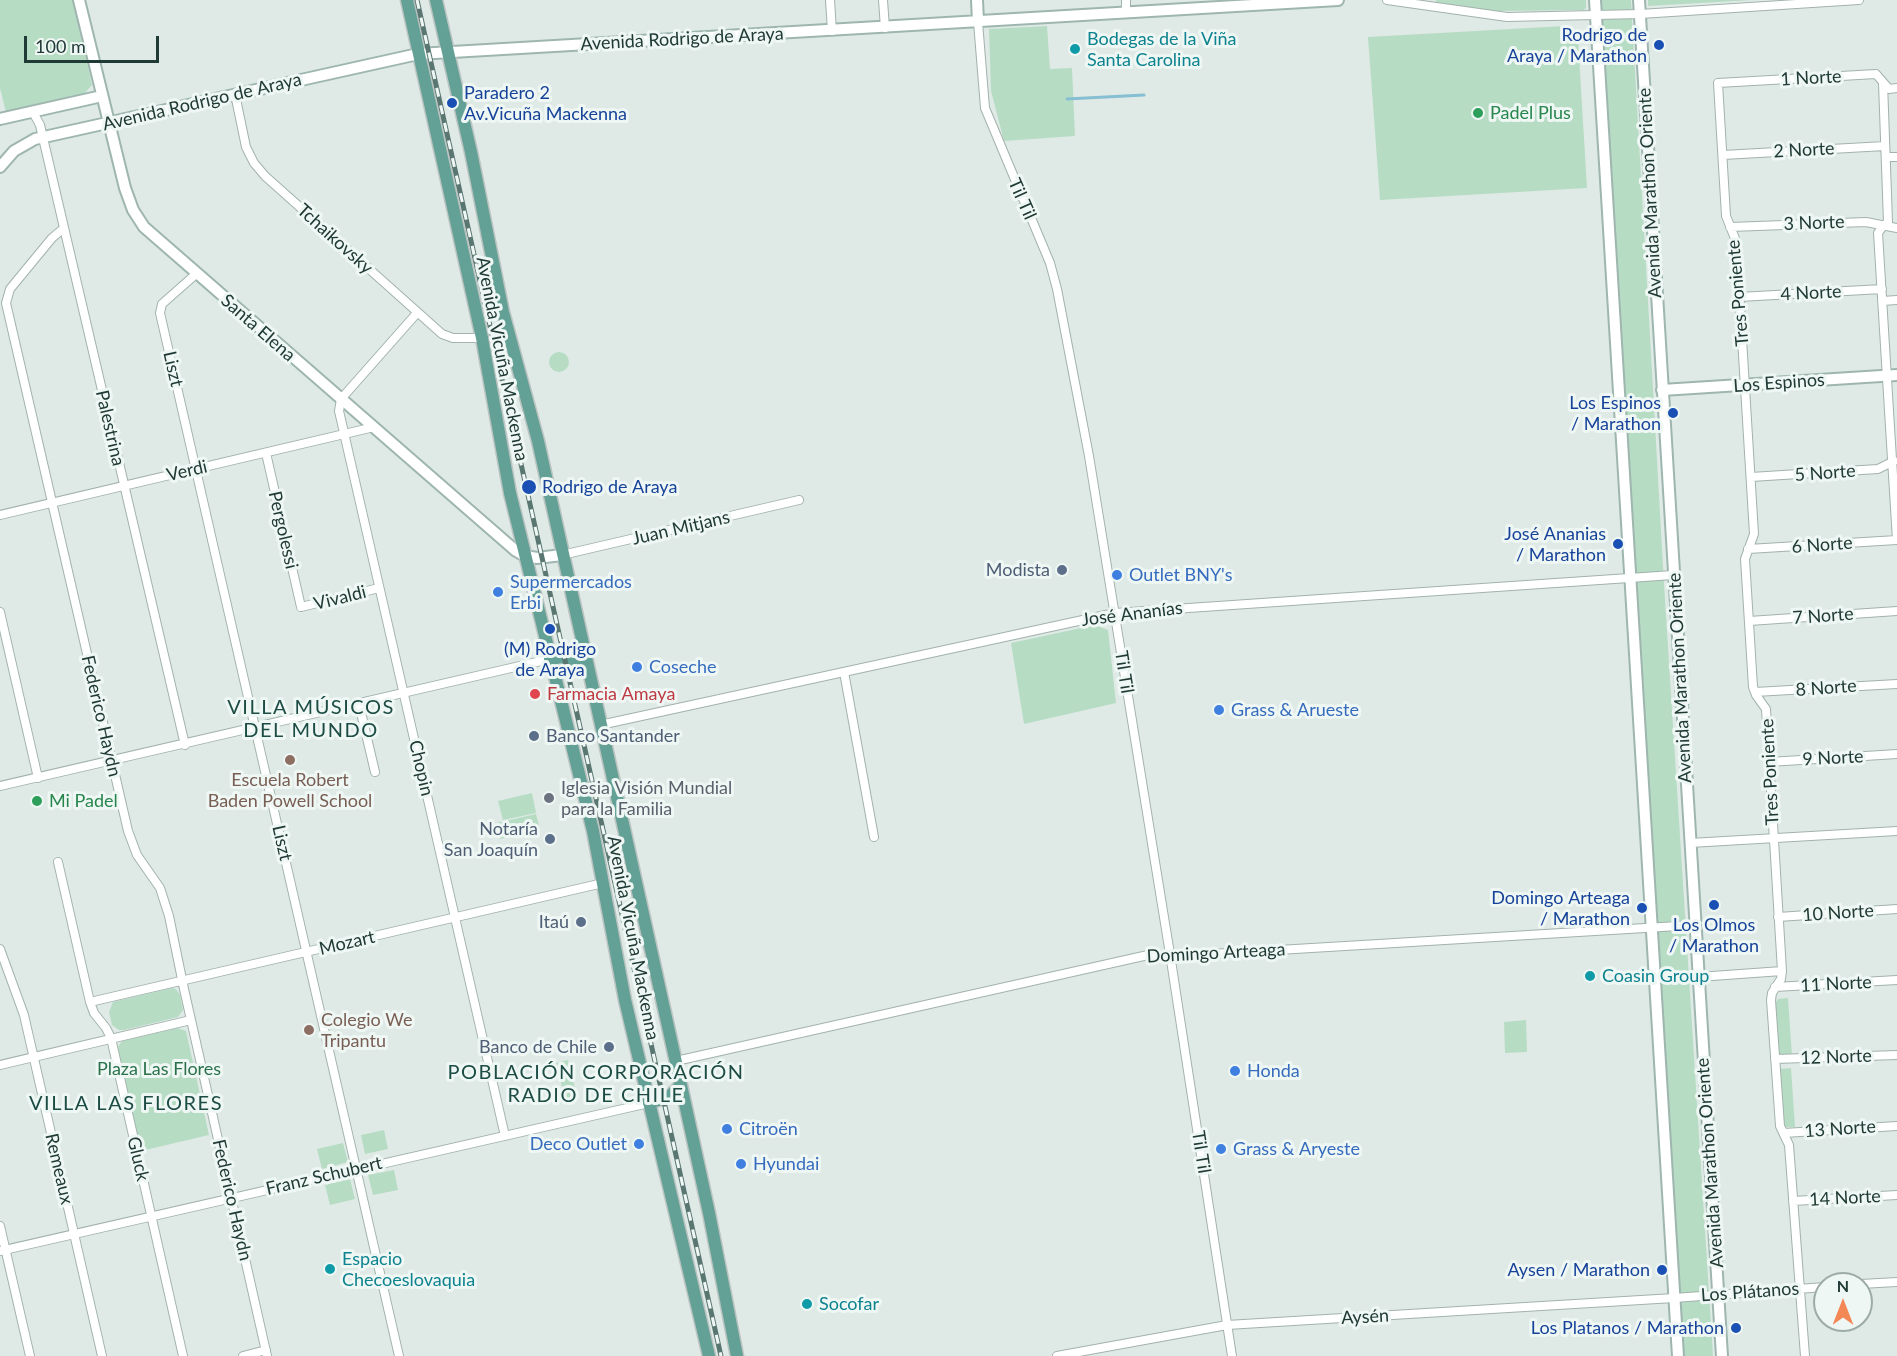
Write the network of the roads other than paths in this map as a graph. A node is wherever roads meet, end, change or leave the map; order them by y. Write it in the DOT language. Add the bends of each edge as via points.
graph roads {
  1 [pos="79,0"];
  2 [pos="407,0"];
  3 [pos="436,0"];
  4 [pos="830,0"];
  5 [pos="884,0"];
  6 [pos="977,0"];
  7 [pos="1126,0"];
  8 [pos="1338,0"];
  9 [pos="1387,0"];
  10 [pos="1595,0"];
  11 [pos="1639,0"];
  12 [pos="1859,0"];
  13 [pos="1275,2"];
  14 [pos="1205,4"];
  15 [pos="1126,12"];
  16 [pos="1640,14"];
  17 [pos="1596,15"];
  18 [pos="978,22"];
  19 [pos="885,28"];
  20 [pos="832,31"];
  21 [pos="449,53"];
  22 [pos="418,54"];
  23 [pos="1718,83"];
  24 [pos="1883,83"];
  25 [pos="1897,88"];
  26 [pos="235,94"];
  27 [pos="102,96"];
  28 [pos="33,112"];
  29 [pos="1,116"];
  30 [pos="108,123"];
  31 [pos="39,138"];
  32 [pos="1885,146"];
  33 [pos="1723,155"];
  34 [pos="1886,157"];
  35 [pos="1897,157"];
  36 [pos="0,167"];
  37 [pos="1730,226"];
  38 [pos="1883,226"];
  39 [pos="64,228"];
  40 [pos="1897,228"];
  41 [pos="196,274"];
  42 [pos="1882,289"];
  43 [pos="1739,297"];
  44 [pos="1897,300"];
  45 [pos="1882,301"];
  46 [pos="417,312"];
  47 [pos="482,338"];
  48 [pos="1892,376"];
  49 [pos="1745,385"];
  50 [pos="1662,390"];
  51 [pos="341,399"];
  52 [pos="374,427"];
  53 [pos="344,434"];
  54 [pos="266,453"];
  55 [pos="1895,460"];
  56 [pos="196,469"];
  57 [pos="1751,477"];
  58 [pos="124,486"];
  59 [pos="799,500"];
  60 [pos="52,503"];
  61 [pos="0,515"];
  62 [pos="1897,528"];
  63 [pos="1897,540"];
  64 [pos="1748,549"];
  65 [pos="562,555"];
  66 [pos="525,556"];
  67 [pos="1673,574"];
  68 [pos="1630,577"];
  69 [pos="379,588"];
  70 [pos="301,607"];
  71 [pos="1897,611"];
  72 [pos="0,612"];
  73 [pos="1115,613"];
  74 [pos="1749,621"];
  75 [pos="550,658"];
  76 [pos="588,670"];
  77 [pos="844,672"];
  78 [pos="1897,684"];
  79 [pos="1755,692"];
  80 [pos="404,693"];
  81 [pos="359,704"];
  82 [pos="600,725"];
  83 [pos="255,728"];
  84 [pos="185,745"];
  85 [pos="1897,754"];
  86 [pos="111,761"];
  87 [pos="1769,762"];
  88 [pos="375,772"];
  89 [pos="38,778"];
  90 [pos="0,786"];
  91 [pos="1897,831"];
  92 [pos="874,837"];
  93 [pos="1773,838"];
  94 [pos="1689,843"];
  95 [pos="58,862"];
  96 [pos="603,883"];
  97 [pos="1897,909"];
  98 [pos="455,917"];
  99 [pos="1778,917"];
  100 [pos="1695,925"];
  101 [pos="1651,927"];
  102 [pos="0,948"];
  103 [pos="307,952"];
  104 [pos="1170,954"];
  105 [pos="1782,971"];
  106 [pos="1698,977"];
  107 [pos="1897,980"];
  108 [pos="183,981"];
  109 [pos="1775,987"];
  110 [pos="90,1002"];
  111 [pos="191,1020"];
  112 [pos="111,1038"];
  113 [pos="1897,1055"];
  114 [pos="33,1057"];
  115 [pos="1775,1059"];
  116 [pos="676,1060"];
  117 [pos="0,1065"];
  118 [pos="681,1085"];
  119 [pos="649,1103"];
  120 [pos="1897,1126"];
  121 [pos="1784,1133"];
  122 [pos="505,1136"];
  123 [pos="356,1169"];
  124 [pos="1897,1195"];
  125 [pos="231,1198"];
  126 [pos="1793,1201"];
  127 [pos="150,1216"];
  128 [pos="0,1226"];
  129 [pos="74,1234"];
  130 [pos="3,1251"];
  131 [pos="1897,1282"];
  132 [pos="1873,1283"];
  133 [pos="1813,1287"];
  134 [pos="1800,1288"];
  135 [pos="1718,1294"];
  136 [pos="1674,1298"];
  137 [pos="1227,1325"];
  138 [pos="267,1353"];
  139 [pos="30,1356"];
  140 [pos="102,1356"];
  141 [pos="183,1356"];
  142 [pos="243,1356"];
  143 [pos="399,1356"];
  144 [pos="708,1356"];
  145 [pos="737,1356"];
  146 [pos="1058,1356"];
  147 [pos="1232,1356"];
  148 [pos="1678,1356"];
  149 [pos="1722,1356"];
  150 [pos="1805,1356"];
  1 -- 27 [label="main road, Santa Elena"];
  2 -- 22 [label="main road, Avenida Vicuña Mackenna"];
  3 -- 21 [label="main road, Avenida Vicuña Mackenna"];
  4 -- 20 [label="street"];
  5 -- 19 [label="street"];
  6 -- 18 [label="main road, Til Til"];
  7 -- 15 [label="street"];
  8 -- 13 [label="main road, Avenida Rodrigo de Araya"];
  9 -- 17 [label="street" via="1494,16"];
  10 -- 17 [label="main road"];
  11 -- 16 [label="main road, Avenida Marathon Oriente"];
  12 -- 16 [label="street"];
  13 -- 14 [label="main road, Avenida Rodrigo de Araya"];
  14 -- 15 [label="main road, Avenida Rodrigo de Araya"];
  15 -- 18 [label="main road, Avenida Rodrigo de Araya"];
  16 -- 17 [label="street"];
  16 -- 50 [label="main road, Avenida Marathon Oriente"];
  17 -- 68 [label="main road"];
  18 -- 19 [label="main road, Avenida Rodrigo de Araya"];
  18 -- 73 [label="street, Til Til" via="985,108 1050,263 1057,289"];
  19 -- 20 [label="main road, Avenida Rodrigo de Araya"];
  20 -- 21 [label="main road, Avenida Rodrigo de Araya"];
  21 -- 22 [label="main road, Avenida Rodrigo de Araya"];
  21 -- 65 [label="main road, Avenida Vicuña Mackenna" via="503,312 538,441"];
  22 -- 26 [label="main road, Avenida Rodrigo de Araya"];
  22 -- 47 [label="main road, Avenida Vicuña Mackenna"];
  23 -- 24 [label="street, 1 Norte" via="1876,74"];
  23 -- 33 [label="street, Tres Poniente"];
  24 -- 25 [label="street, 1 Norte" via="1889,89"];
  24 -- 32 [label="street"];
  26 -- 30 [label="main road, Avenida Rodrigo de Araya"];
  26 -- 46 [label="street, Tchaikovsky" via="246,147 254,163"];
  27 -- 28 [label="main road"];
  27 -- 30 [label="main road, Santa Elena"];
  28 -- 29 [label="main road"];
  28 -- 31 [label="street, Palestrina"];
  30 -- 31 [label="main road, Avenida Rodrigo de Araya"];
  30 -- 41 [label="main road, Santa Elena" via="127,195 138,219"];
  31 -- 36 [label="main road" via="14,151"];
  31 -- 39 [label="street, Palestrina"];
  32 -- 33 [label="street, 2 Norte"];
  32 -- 34 [label="street"];
  33 -- 37 [label="street, Tres Poniente"];
  34 -- 35 [label="street"];
  34 -- 38 [label="street" via="1888,222"];
  37 -- 38 [label="street, 3 Norte" via="1866,222"];
  37 -- 43 [label="street, Tres Poniente" via="1736,241"];
  38 -- 40 [label="street, 3 Norte"];
  38 -- 42 [label="street" via="1878,233"];
  39 -- 58 [label="street, Palestrina"];
  39 -- 60 [label="street, Federico Haydn" via="10,289 6,303"];
  41 -- 51 [label="main road, Santa Elena"];
  41 -- 56 [label="street, Liszt" via="164,301 160,310"];
  42 -- 43 [label="street, 4 Norte"];
  42 -- 45 [label="street"];
  43 -- 49 [label="street, Tres Poniente"];
  44 -- 45 [label="street"];
  45 -- 48 [label="street"];
  46 -- 47 [label="street, Tchaikovsky" via="442,334"];
  46 -- 51 [label="street"];
  47 -- 66 [label="main road, Avenida Vicuña Mackenna" via="503,460"];
  48 -- 49 [label="main road, Los Espinos"];
  48 -- 55 [label="street"];
  49 -- 50 [label="main road, Los Espinos"];
  49 -- 57 [label="street, Tres Poniente"];
  50 -- 67 [label="main road, Avenida Marathon Oriente"];
  51 -- 52 [label="main road, Santa Elena"];
  51 -- 53 [label="street, Chopin" via="339,411"];
  52 -- 53 [label="street, Verdi"];
  52 -- 66 [label="main road, Santa Elena"];
  53 -- 54 [label="street, Verdi"];
  53 -- 69 [label="street, Chopin"];
  54 -- 56 [label="street, Verdi"];
  54 -- 70 [label="street, Pergolessi"];
  55 -- 57 [label="street, 5 Norte" via="1878,469"];
  55 -- 62 [label="street"];
  56 -- 58 [label="street, Verdi"];
  56 -- 83 [label="street, Liszt"];
  57 -- 64 [label="street, Tres Poniente" via="1754,534"];
  58 -- 60 [label="street, Verdi"];
  58 -- 84 [label="street, Palestrina"];
  59 -- 65 [label="street, Juan Mitjans"];
  60 -- 61 [label="street, Verdi"];
  60 -- 86 [label="street, Federico Haydn"];
  62 -- 63 [label="street"];
  63 -- 64 [label="street, 6 Norte"];
  64 -- 74 [label="street, Tres Poniente" via="1745,559"];
  65 -- 66 [label="main road"];
  65 -- 76 [label="main road, Avenida Vicuña Mackenna"];
  66 -- 75 [label="main road, Avenida Vicuña Mackenna"];
  67 -- 68 [label="street, José Ananías"];
  67 -- 94 [label="main road, Avenida Marathon Oriente"];
  68 -- 73 [label="street, José Ananías"];
  68 -- 101 [label="main road"];
  69 -- 70 [label="street, Vivaldi"];
  69 -- 80 [label="street, Chopin"];
  71 -- 74 [label="street, 7 Norte"];
  72 -- 89 [label="street"];
  73 -- 77 [label="street, José Ananías"];
  73 -- 104 [label="street, Til Til"];
  74 -- 79 [label="street, Tres Poniente"];
  75 -- 76 [label="main road" via="573,660"];
  75 -- 80 [label="street"];
  75 -- 96 [label="main road, Avenida Vicuña Mackenna"];
  76 -- 82 [label="main road, Avenida Vicuña Mackenna"];
  77 -- 82 [label="street, José Ananías"];
  77 -- 92 [label="street"];
  78 -- 79 [label="street, 8 Norte"];
  79 -- 87 [label="street, Tres Poniente" via="1766,709"];
  80 -- 81 [label="street"];
  80 -- 98 [label="street, Chopin"];
  81 -- 83 [label="street"];
  81 -- 88 [label="street"];
  82 -- 116 [label="main road, Avenida Vicuña Mackenna"];
  83 -- 84 [label="street"];
  83 -- 103 [label="street, Liszt"];
  84 -- 86 [label="street"];
  85 -- 87 [label="street, 9 Norte"];
  86 -- 89 [label="street"];
  86 -- 108 [label="street, Federico Haydn" via="130,839 167,906"];
  87 -- 93 [label="street, Tres Poniente"];
  89 -- 90 [label="street"];
  91 -- 93 [label="street"];
  93 -- 94 [label="street"];
  93 -- 99 [label="street, Tres Poniente"];
  94 -- 100 [label="main road, Avenida Marathon Oriente"];
  95 -- 110 [label="street, Gluck"];
  96 -- 98 [label="street, Mozart"];
  96 -- 119 [label="main road, Avenida Vicuña Mackenna"];
  97 -- 99 [label="street, 10 Norte"];
  98 -- 103 [label="street, Mozart"];
  98 -- 122 [label="street, Chopin"];
  99 -- 105 [label="street, Tres Poniente"];
  100 -- 101 [label="street, Domingo Arteaga"];
  100 -- 106 [label="main road, Avenida Marathon Oriente"];
  101 -- 104 [label="street, Domingo Arteaga"];
  101 -- 136 [label="main road"];
  102 -- 114 [label="street, Remeaux" via="22,1007"];
  103 -- 108 [label="street, Mozart"];
  103 -- 123 [label="street, Liszt"];
  104 -- 116 [label="street, Domingo Arteaga" via="1148,955"];
  104 -- 137 [label="street, Til Til"];
  105 -- 106 [label="street, 11 Norte"];
  105 -- 109 [label="street, Tres Poniente"];
  106 -- 135 [label="main road, Avenida Marathon Oriente"];
  107 -- 109 [label="street, 11 Norte"];
  108 -- 110 [label="street, Mozart"];
  108 -- 111 [label="street, Federico Haydn"];
  109 -- 115 [label="street, Tres Poniente" via="1771,1000"];
  110 -- 112 [label="street, Gluck"];
  111 -- 112 [label="street"];
  111 -- 125 [label="street, Federico Haydn"];
  112 -- 114 [label="street"];
  112 -- 127 [label="street, Gluck"];
  113 -- 115 [label="street, 12 Norte"];
  114 -- 117 [label="street"];
  114 -- 129 [label="street, Remeaux"];
  115 -- 121 [label="street, Tres Poniente" via="1780,1126"];
  116 -- 118 [label="main road, Avenida Vicuña Mackenna"];
  118 -- 119 [label="main road" via="670,1096"];
  118 -- 145 [label="main road, Avenida Vicuña Mackenna"];
  119 -- 122 [label="street, Franz Schubert"];
  119 -- 144 [label="main road, Avenida Vicuña Mackenna"];
  120 -- 121 [label="street, 13 Norte"];
  121 -- 126 [label="street, Tres Poniente" via="1790,1145"];
  122 -- 123 [label="street, Franz Schubert"];
  123 -- 125 [label="street, Franz Schubert"];
  123 -- 143 [label="street, Liszt"];
  124 -- 126 [label="street, 14 Norte"];
  125 -- 127 [label="street, Franz Schubert"];
  125 -- 138 [label="street, Federico Haydn"];
  126 -- 134 [label="street, Tres Poniente"];
  127 -- 129 [label="street, Franz Schubert"];
  127 -- 141 [label="street, Gluck"];
  128 -- 130 [label="street"];
  129 -- 130 [label="street, Franz Schubert"];
  129 -- 140 [label="street, Remeaux"];
  130 -- 139 [label="street"];
  131 -- 132 [label="street"];
  133 -- 134 [label="street, Los Plátanos"];
  134 -- 135 [label="street, Los Plátanos"];
  134 -- 150 [label="street, Tres Poniente"];
  135 -- 136 [label="street, Los Plátanos"];
  135 -- 149 [label="main road, Avenida Marathon Oriente"];
  136 -- 137 [label="street, Aysén"];
  136 -- 148 [label="main road"];
  137 -- 146 [label="street, Aysén"];
  137 -- 147 [label="street, Til Til"];
  138 -- 142 [label="street"];
}
